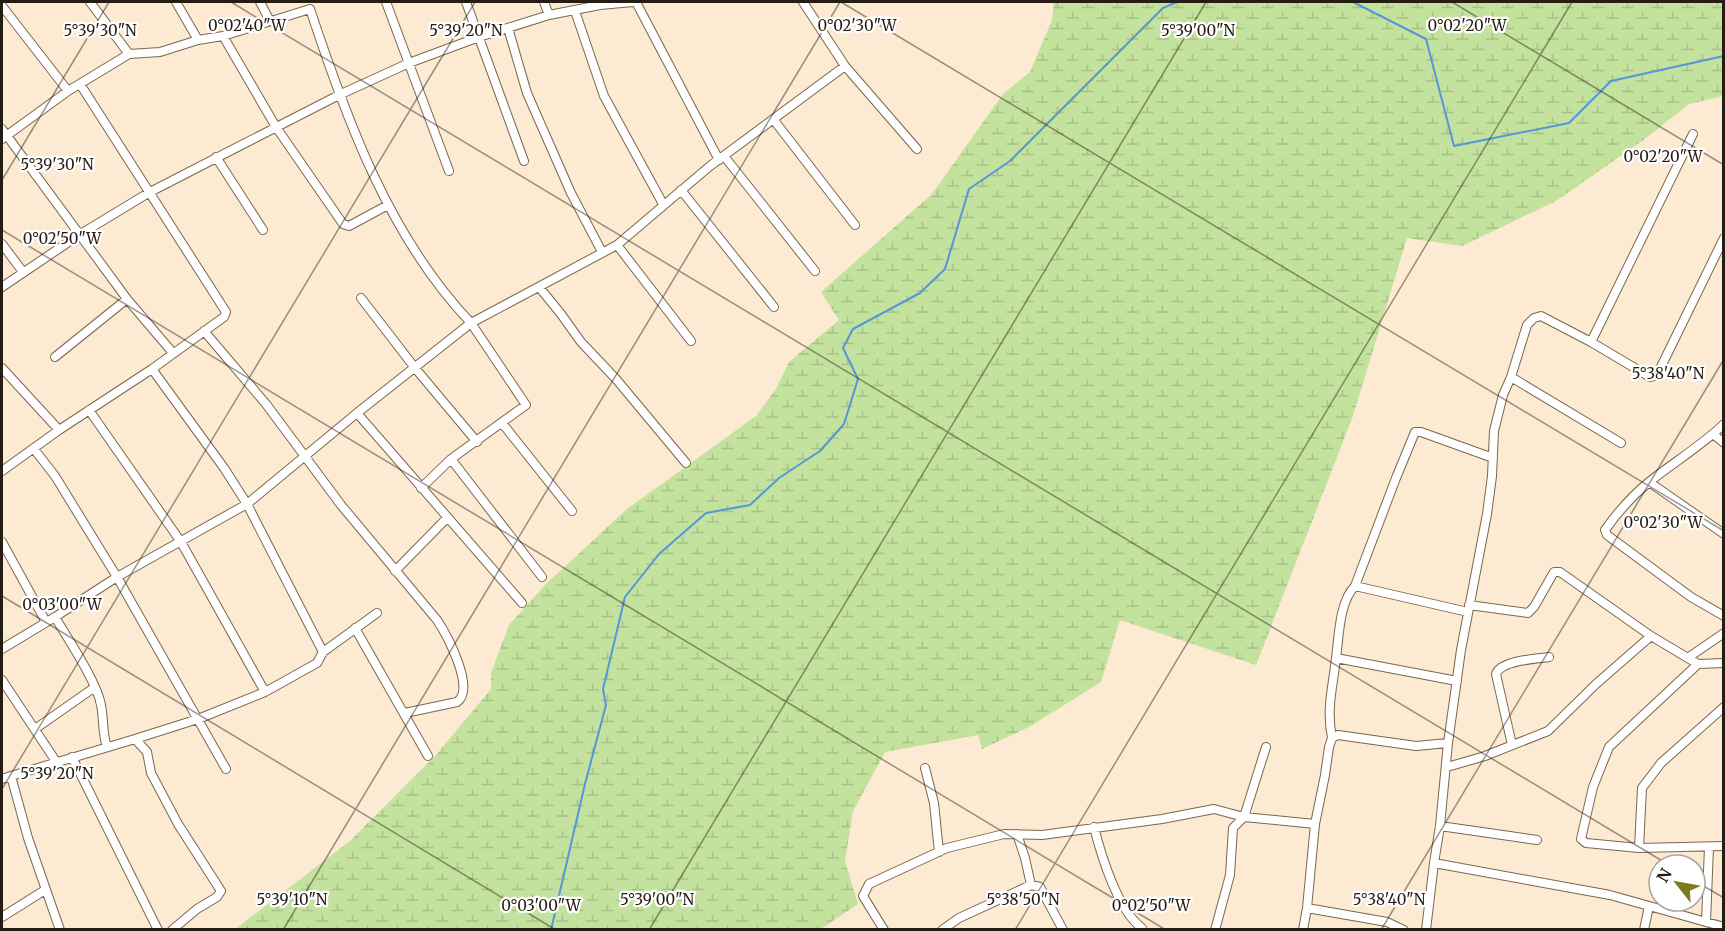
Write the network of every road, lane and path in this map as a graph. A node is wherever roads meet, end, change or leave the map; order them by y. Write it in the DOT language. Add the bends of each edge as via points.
graph roads {
  1 [pos="90,2"];
  2 [pos="176,2"];
  3 [pos="260,2"];
  4 [pos="386,2"];
  5 [pos="466,2"];
  6 [pos="544,2"];
  7 [pos="635,2"];
  8 [pos="803,2"];
  9 [pos="599,3"];
  10 [pos="309,5"];
  11 [pos="2,6"];
  12 [pos="575,11"];
  13 [pos="549,15"];
  14 [pos="270,21"];
  15 [pos="508,28"];
  16 [pos="223,36"];
  17 [pos="479,37"];
  18 [pos="198,40"];
  19 [pos="129,54"];
  20 [pos="409,63"];
  21 [pos="845,66"];
  22 [pos="80,84"];
  23 [pos="68,91"];
  24 [pos="339,95"];
  25 [pos="773,119"];
  26 [pos="276,127"];
  27 [pos="1693,134"];
  28 [pos="3,135"];
  29 [pos="917,149"];
  30 [pos="216,158"];
  31 [pos="722,158"];
  32 [pos="524,161"];
  33 [pos="449,171"];
  34 [pos="681,190"];
  35 [pos="150,192"];
  36 [pos="663,204"];
  37 [pos="388,206"];
  38 [pos="855,225"];
  39 [pos="263,230"];
  40 [pos="79,235"];
  41 [pos="1724,238"];
  42 [pos="2,244"];
  43 [pos="616,245"];
  44 [pos="602,252"];
  45 [pos="815,271"];
  46 [pos="23,272"];
  47 [pos="2,287"];
  48 [pos="539,287"];
  49 [pos="361,297"];
  50 [pos="127,299"];
  51 [pos="774,307"];
  52 [pos="471,323"];
  53 [pos="204,331"];
  54 [pos="691,341"];
  55 [pos="1591,342"];
  56 [pos="173,353"];
  57 [pos="55,357"];
  58 [pos="2,368"];
  59 [pos="415,368"];
  60 [pos="152,369"];
  61 [pos="1511,376"];
  62 [pos="89,410"];
  63 [pos="357,413"];
  64 [pos="502,423"];
  65 [pos="1724,424"];
  66 [pos="59,430"];
  67 [pos="1713,434"];
  68 [pos="477,442"];
  69 [pos="1621,443"];
  70 [pos="1724,443"];
  71 [pos="34,449"];
  72 [pos="307,456"];
  73 [pos="1492,458"];
  74 [pos="451,459"];
  75 [pos="686,463"];
  76 [pos="2,471"];
  77 [pos="1649,482"];
  78 [pos="421,488"];
  79 [pos="247,504"];
  80 [pos="572,511"];
  81 [pos="447,518"];
  82 [pos="1724,534"];
  83 [pos="2,542"];
  84 [pos="181,542"];
  85 [pos="395,571"];
  86 [pos="117,577"];
  87 [pos="542,577"];
  88 [pos="1355,586"];
  89 [pos="522,603"];
  90 [pos="1469,609"];
  91 [pos="377,613"];
  92 [pos="1724,616"];
  93 [pos="55,617"];
  94 [pos="46,622"];
  95 [pos="355,628"];
  96 [pos="1724,633"];
  97 [pos="1652,636"];
  98 [pos="2,649"];
  99 [pos="322,651"];
  100 [pos="1550,657"];
  101 [pos="1689,657"];
  102 [pos="1336,658"];
  103 [pos="1724,663"];
  104 [pos="1698,664"];
  105 [pos="2,680"];
  106 [pos="1457,681"];
  107 [pos="95,687"];
  108 [pos="265,692"];
  109 [pos="1724,707"];
  110 [pos="405,713"];
  111 [pos="198,719"];
  112 [pos="35,729"];
  113 [pos="1332,738"];
  114 [pos="135,739"];
  115 [pos="1448,743"];
  116 [pos="1512,745"];
  117 [pos="106,747"];
  118 [pos="1266,747"];
  119 [pos="428,756"];
  120 [pos="72,757"];
  121 [pos="57,763"];
  122 [pos="1447,767"];
  123 [pos="925,768"];
  124 [pos="226,769"];
  125 [pos="11,776"];
  126 [pos="2,779"];
  127 [pos="1244,817"];
  128 [pos="1315,824"];
  129 [pos="1440,826"];
  130 [pos="1094,827"];
  131 [pos="1017,834"];
  132 [pos="1537,840"];
  133 [pos="1724,846"];
  134 [pos="1709,847"];
  135 [pos="1639,848"];
  136 [pos="939,852"];
  137 [pos="1434,863"];
  138 [pos="1031,885"];
  139 [pos="45,890"];
  140 [pos="1647,905"];
  141 [pos="1307,908"];
  142 [pos="1648,913"];
  143 [pos="1674,913"];
  144 [pos="2,917"];
  145 [pos="1706,922"];
  146 [pos="1724,927"];
  147 [pos="1142,928"];
  148 [pos="60,930"];
  149 [pos="158,930"];
  150 [pos="172,930"];
  151 [pos="884,930"];
  152 [pos="942,930"];
  153 [pos="1063,930"];
  154 [pos="1215,930"];
  155 [pos="1303,930"];
  156 [pos="1404,930"];
  157 [pos="1426,930"];
  158 [pos="1644,930"];
  1 -- 19 [label="street"];
  2 -- 18 [label="street"];
  3 -- 14 [label="street"];
  4 -- 20 [label="street"];
  5 -- 17 [label="street"];
  6 -- 13 [label="street"];
  7 -- 9 [label="street"];
  7 -- 31 [label="street"];
  8 -- 21 [label="street"];
  9 -- 12 [label="street"];
  10 -- 14 [label="street"];
  10 -- 24 [label="street"];
  11 -- 23 [label="street"];
  12 -- 13 [label="street"];
  12 -- 36 [label="street" via="604,96"];
  13 -- 15 [label="street"];
  14 -- 16 [label="street"];
  15 -- 17 [label="street"];
  15 -- 44 [label="street" via="527,93"];
  16 -- 18 [label="street"];
  16 -- 26 [label="street"];
  17 -- 20 [label="street"];
  17 -- 32 [label="street"];
  18 -- 19 [label="street" via="160,52"];
  19 -- 22 [label="street"];
  20 -- 24 [label="street"];
  20 -- 33 [label="street"];
  21 -- 25 [label="street"];
  21 -- 29 [label="street"];
  22 -- 23 [label="street"];
  22 -- 35 [label="street"];
  23 -- 28 [label="street"];
  24 -- 26 [label="street"];
  24 -- 37 [label="street"];
  25 -- 31 [label="street"];
  25 -- 38 [label="street"];
  26 -- 30 [label="street"];
  26 -- 37 [label="street" via="343,225 349,226"];
  27 -- 55 [label="street"];
  28 -- 40 [label="street"];
  30 -- 35 [label="street"];
  30 -- 39 [label="street"];
  31 -- 34 [label="street"];
  31 -- 45 [label="street"];
  34 -- 36 [label="street"];
  34 -- 51 [label="street"];
  35 -- 40 [label="street"];
  35 -- 53 [label="street" via="226,312"];
  36 -- 43 [label="street"];
  37 -- 52 [label="street" via="450,302"];
  40 -- 46 [label="street"];
  40 -- 50 [label="street"];
  41 -- 55 [label="street" via="1657,375 1650,376"];
  42 -- 46 [label="street"];
  43 -- 44 [label="street"];
  43 -- 54 [label="street"];
  44 -- 48 [label="street"];
  46 -- 47 [label="street"];
  48 -- 52 [label="street"];
  48 -- 75 [label="street" via="581,342"];
  49 -- 59 [label="street"];
  50 -- 56 [label="street"];
  50 -- 57 [label="street"];
  52 -- 59 [label="street"];
  52 -- 64 [label="street" via="526,405"];
  53 -- 56 [label="street"];
  53 -- 72 [label="street"];
  55 -- 61 [label="street" via="1541,316 1534,318 1527,325"];
  56 -- 60 [label="street"];
  58 -- 66 [label="street"];
  59 -- 63 [label="street"];
  59 -- 68 [label="street"];
  60 -- 62 [label="street"];
  60 -- 79 [label="street"];
  61 -- 69 [label="street"];
  61 -- 73 [label="street" via="1494,431"];
  62 -- 66 [label="street"];
  62 -- 84 [label="street"];
  63 -- 72 [label="street"];
  63 -- 78 [label="street"];
  64 -- 68 [label="street"];
  64 -- 80 [label="street"];
  65 -- 67 [label="street"];
  66 -- 71 [label="street"];
  67 -- 70 [label="street"];
  67 -- 77 [label="street"];
  68 -- 74 [label="street"];
  71 -- 76 [label="street"];
  71 -- 86 [label="street"];
  72 -- 79 [label="street"];
  72 -- 85 [label="street"];
  73 -- 88 [label="street" via="1415,432"];
  73 -- 90 [label="street" via="1487,514"];
  74 -- 78 [label="street"];
  74 -- 87 [label="street"];
  77 -- 82 [label="street"];
  77 -- 92 [label="street" via="1605,530 1607,535 1691,597"];
  78 -- 81 [label="street"];
  79 -- 84 [label="street"];
  79 -- 99 [label="street"];
  81 -- 85 [label="street"];
  81 -- 89 [label="street"];
  83 -- 94 [label="street"];
  84 -- 86 [label="street"];
  84 -- 108 [label="street"];
  85 -- 110 [label="street" via="448,637 465,690 457,702"];
  86 -- 93 [label="street"];
  86 -- 111 [label="street"];
  88 -- 90 [label="street"];
  88 -- 102 [label="street" via="1348,592 1340,622"];
  90 -- 97 [label="street" via="1528,613 1554,572 1560,572"];
  90 -- 106 [label="street"];
  91 -- 95 [label="street"];
  93 -- 94 [label="street"];
  93 -- 107 [label="street"];
  94 -- 98 [label="street"];
  95 -- 99 [label="street"];
  95 -- 110 [label="street"];
  96 -- 101 [label="street"];
  97 -- 101 [label="street"];
  97 -- 116 [label="street" via="1548,731"];
  99 -- 108 [label="street" via="317,663"];
  100 -- 116 [label="street" via="1504,664 1497,669"];
  101 -- 104 [label="street"];
  102 -- 106 [label="street"];
  102 -- 113 [label="street" via="1329,696"];
  103 -- 104 [label="street"];
  104 -- 135 [label="street" via="1609,747 1593,787 1581,839 1586,843"];
  105 -- 112 [label="street"];
  106 -- 115 [label="street"];
  107 -- 112 [label="street"];
  107 -- 117 [label="street" via="102,705"];
  108 -- 111 [label="street"];
  109 -- 135 [label="street" via="1648,778 1642,788"];
  110 -- 119 [label="street"];
  111 -- 114 [label="street"];
  111 -- 124 [label="street"];
  112 -- 121 [label="street"];
  113 -- 115 [label="street" via="1338,735 1416,746"];
  113 -- 128 [label="street"];
  114 -- 117 [label="street"];
  114 -- 150 [label="street" via="147,752 151,773 178,824 221,888 217,897"];
  115 -- 122 [label="street"];
  116 -- 122 [label="street"];
  117 -- 120 [label="street"];
  118 -- 127 [label="street"];
  120 -- 121 [label="street"];
  120 -- 149 [label="street"];
  121 -- 125 [label="street"];
  122 -- 129 [label="street"];
  123 -- 136 [label="street" via="934,803"];
  125 -- 126 [label="street"];
  125 -- 139 [label="street"];
  127 -- 128 [label="street"];
  127 -- 130 [label="street" via="1214,809"];
  127 -- 154 [label="street" via="1233,828 1230,875"];
  128 -- 141 [label="street"];
  129 -- 132 [label="street"];
  129 -- 137 [label="street"];
  130 -- 131 [label="street" via="1042,835"];
  130 -- 147 [label="street" via="1118,893 1132,921"];
  131 -- 136 [label="street" via="976,840"];
  131 -- 138 [label="street"];
  133 -- 134 [label="street"];
  134 -- 135 [label="street"];
  134 -- 145 [label="street"];
  136 -- 151 [label="street" via="869,884 863,896"];
  137 -- 140 [label="street" via="1610,895"];
  137 -- 157 [label="street"];
  138 -- 152 [label="street" via="959,918"];
  138 -- 153 [label="street" via="1040,887"];
  139 -- 144 [label="street"];
  139 -- 148 [label="street"];
  141 -- 155 [label="street"];
  141 -- 156 [label="street" via="1387,922"];
  142 -- 158 [label="street"];
  143 -- 145 [label="street"];
  145 -- 146 [label="street"];
}
